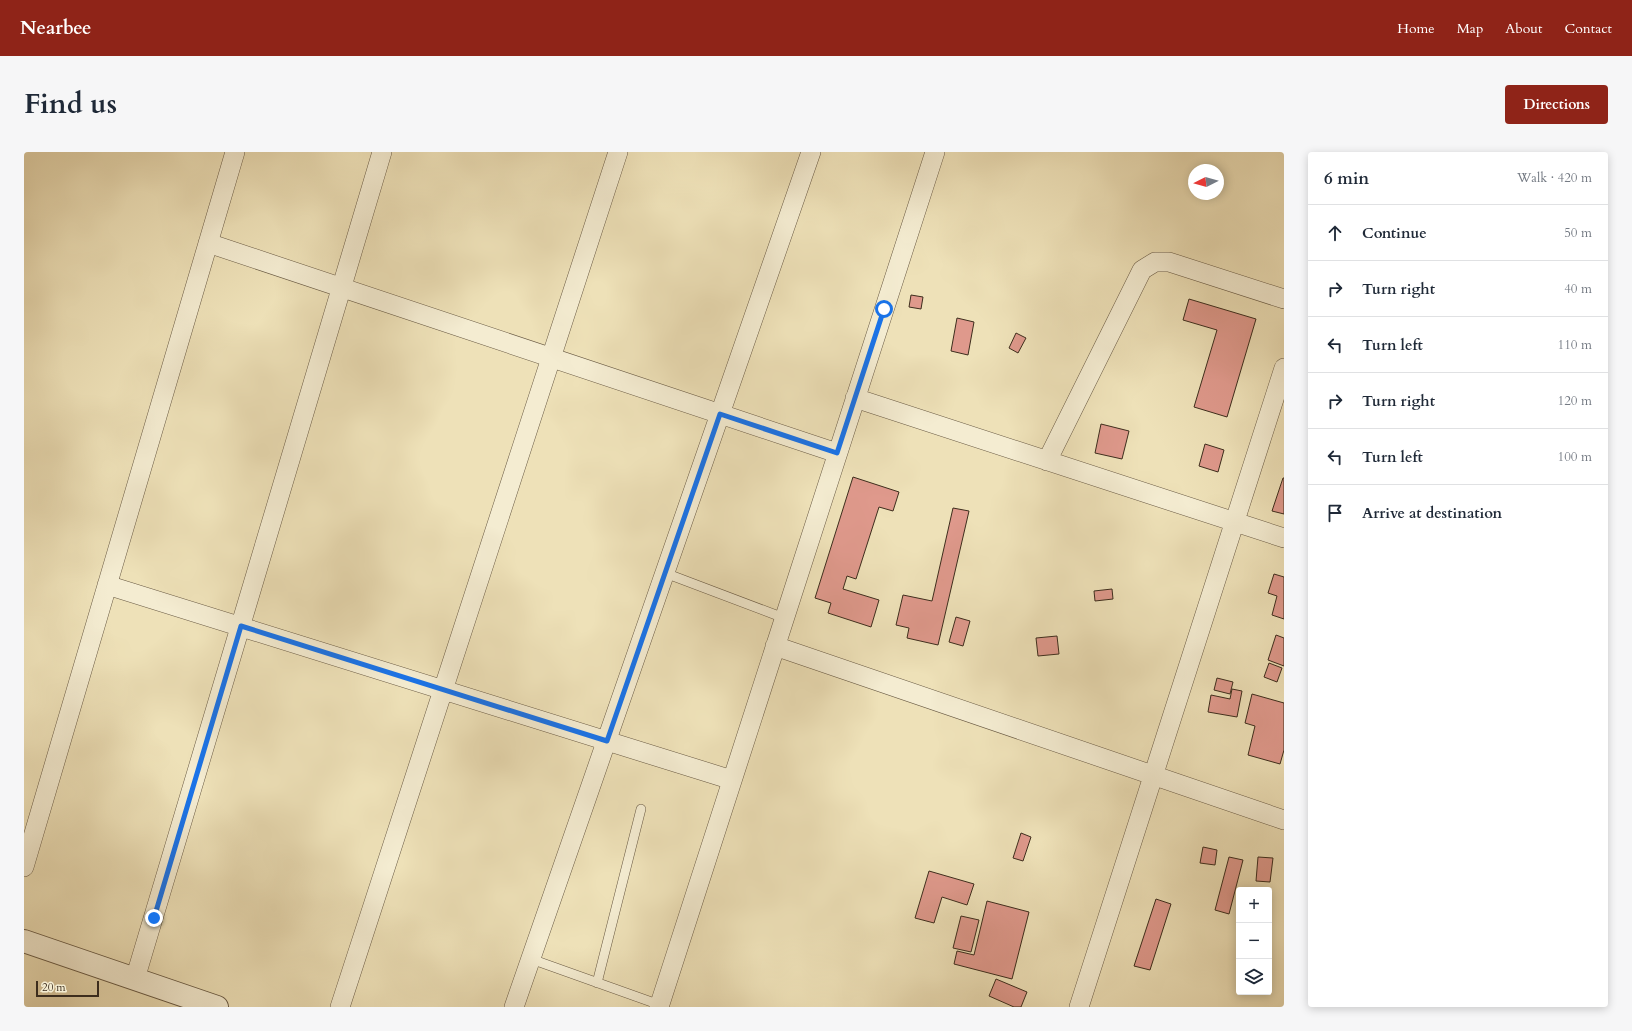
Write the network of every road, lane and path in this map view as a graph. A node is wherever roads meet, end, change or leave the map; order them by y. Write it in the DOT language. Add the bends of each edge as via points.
graph roads {
  1 [pos="235,152"];
  2 [pos="382,152"];
  3 [pos="618,152"];
  4 [pos="811,152"];
  5 [pos="935,152"];
  6 [pos="208,243"];
  7 [pos="342,288"];
  8 [pos="1284,299"];
  9 [pos="551,357"];
  10 [pos="1284,368"];
  11 [pos="855,398"];
  12 [pos="720,414"];
  13 [pos="837,453"];
  14 [pos="1048,461"];
  15 [pos="1235,522"];
  16 [pos="1284,538"];
  17 [pos="665,573"];
  18 [pos="107,585"];
  19 [pos="784,618"];
  20 [pos="241,626"];
  21 [pos="775,646"];
  22 [pos="443,690"];
  23 [pos="607,741"];
  24 [pos="1153,775"];
  25 [pos="732,780"];
  26 [pos="641,809"];
  27 [pos="1284,820"];
  28 [pos="24,867"];
  29 [pos="24,941"];
  30 [pos="531,959"];
  31 [pos="135,979"];
  32 [pos="596,983"];
  33 [pos="659,1006"];
  34 [pos="217,1007"];
  35 [pos="340,1007"];
  36 [pos="514,1007"];
  37 [pos="1079,1007"];
  1 -- 6 [label="street"];
  2 -- 7 [label="street"];
  3 -- 9 [label="street"];
  4 -- 12 [label="street"];
  5 -- 11 [label="street"];
  6 -- 7 [label="street"];
  6 -- 18 [label="street"];
  7 -- 9 [label="street"];
  7 -- 20 [label="street"];
  8 -- 14 [label="street" via="1169,262 1155,262 1142,270"];
  9 -- 12 [label="street"];
  9 -- 22 [label="street"];
  10 -- 15 [label="street"];
  11 -- 13 [label="street"];
  11 -- 14 [label="street"];
  12 -- 13 [label="street"];
  12 -- 17 [label="street"];
  13 -- 19 [label="street"];
  14 -- 15 [label="street"];
  15 -- 16 [label="street"];
  15 -- 24 [label="street"];
  17 -- 19 [label="lane"];
  17 -- 23 [label="street"];
  18 -- 20 [label="street"];
  18 -- 28 [label="street"];
  19 -- 21 [label="street"];
  20 -- 22 [label="street"];
  20 -- 31 [label="street"];
  21 -- 24 [label="street"];
  21 -- 25 [label="street"];
  22 -- 23 [label="street"];
  22 -- 35 [label="street"];
  23 -- 25 [label="street"];
  23 -- 30 [label="street"];
  24 -- 27 [label="street"];
  24 -- 37 [label="street"];
  25 -- 33 [label="street"];
  26 -- 32 [label="lane"];
  29 -- 31 [label="street"];
  30 -- 32 [label="lane"];
  30 -- 36 [label="street"];
  31 -- 34 [label="street"];
  32 -- 33 [label="lane"];
}
